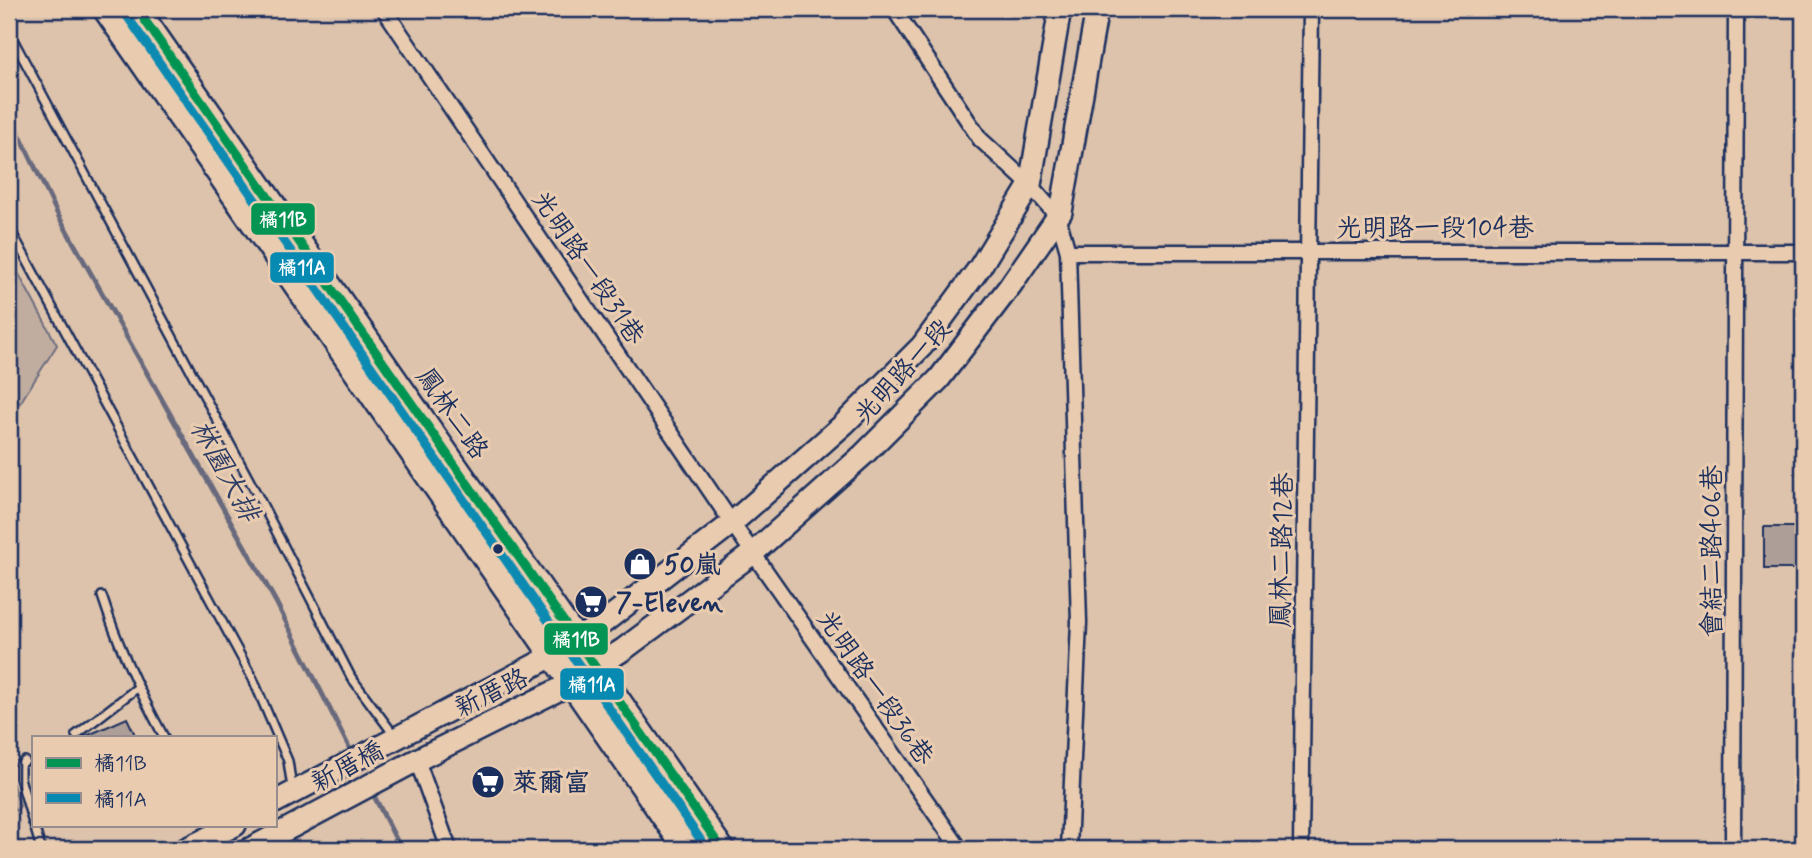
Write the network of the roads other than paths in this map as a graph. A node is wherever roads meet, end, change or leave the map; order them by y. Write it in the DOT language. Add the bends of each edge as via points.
graph roads {
  1 [pos="105,9"];
  2 [pos="137,9"];
  3 [pos="384,9"];
  4 [pos="894,9"];
  5 [pos="1060,9"];
  6 [pos="1097,9"];
  7 [pos="1311,9"];
  8 [pos="1736,9"];
  9 [pos="9,32"];
  10 [pos="1030,185"];
  11 [pos="1058,217"];
  12 [pos="9,227"];
  13 [pos="1068,252"];
  14 [pos="1310,252"];
  15 [pos="1737,252"];
  16 [pos="1803,252"];
  17 [pos="732,523"];
  18 [pos="753,553"];
  19 [pos="102,596"];
  20 [pos="577,640"];
  21 [pos="552,656"];
  22 [pos="595,667"];
  23 [pos="570,684"];
  24 [pos="137,688"];
  25 [pos="76,735"];
  26 [pos="163,736"];
  27 [pos="396,738"];
  28 [pos="25,761"];
  29 [pos="414,762"];
  30 [pos="289,795"];
  31 [pos="32,820"];
  32 [pos="34,826"];
  33 [pos="222,834"];
  34 [pos="41,849"];
  35 [pos="186,849"];
  36 [pos="250,849"];
  37 [pos="449,849"];
  38 [pos="686,849"];
  39 [pos="722,849"];
  40 [pos="960,849"];
  41 [pos="1069,849"];
  42 [pos="1301,849"];
  43 [pos="1733,849"];
  1 -- 21 [label="main road"];
  2 -- 20 [label="main road, 鳳林二路"];
  3 -- 17 [label="street, 光明路一段31巷"];
  4 -- 10 [label="street" via="980,139"];
  5 -- 10 [label="street, 光明路一段"];
  6 -- 11 [label="street, 光明路一段"];
  7 -- 14 [label="street, 鳳林二路12巷"];
  8 -- 15 [label="street, 會結二路406巷"];
  9 -- 27 [label="lane" via="351,677"];
  10 -- 11 [label="street"];
  10 -- 17 [label="street, 光明路一段" via="980,267 922,346 844,424"];
  11 -- 13 [label="street"];
  11 -- 18 [label="street, 光明路一段" via="939,379 863,456"];
  12 -- 30 [label="lane" via="253,679 288,761"];
  13 -- 14 [label="street, 光明路一段104巷"];
  13 -- 41 [label="street" via="1079,622"];
  14 -- 15 [label="street, 光明路一段104巷"];
  14 -- 42 [label="street, 鳳林二路12巷"];
  15 -- 16 [label="street, 光明路一段104巷"];
  15 -- 43 [label="street, 會結二路406巷"];
  17 -- 18 [label="street, 光明路一段31巷"];
  17 -- 20 [label="street, 光明路一段"];
  18 -- 22 [label="street, 光明路一段"];
  18 -- 40 [label="street, 光明路一段36巷"];
  19 -- 24 [label="lane"];
  20 -- 21 [label="street, 新厝路"];
  20 -- 22 [label="main road, 鳳林二路"];
  21 -- 23 [label="main road"];
  21 -- 27 [label="street, 新厝路"];
  22 -- 23 [label="street, 新厝路"];
  22 -- 39 [label="main road, 鳳林二路"];
  23 -- 29 [label="street, 新厝路"];
  23 -- 38 [label="main road"];
  24 -- 25 [label="lane"];
  24 -- 26 [label="lane"];
  27 -- 30 [label="street, 新厝橋"];
  28 -- 31 [label="lane" via="20,765 20,778"];
  29 -- 36 [label="street, 新厝橋"];
  29 -- 37 [label="street"];
  32 -- 34 [label="lane"];
  33 -- 35 [label="street"];
}
